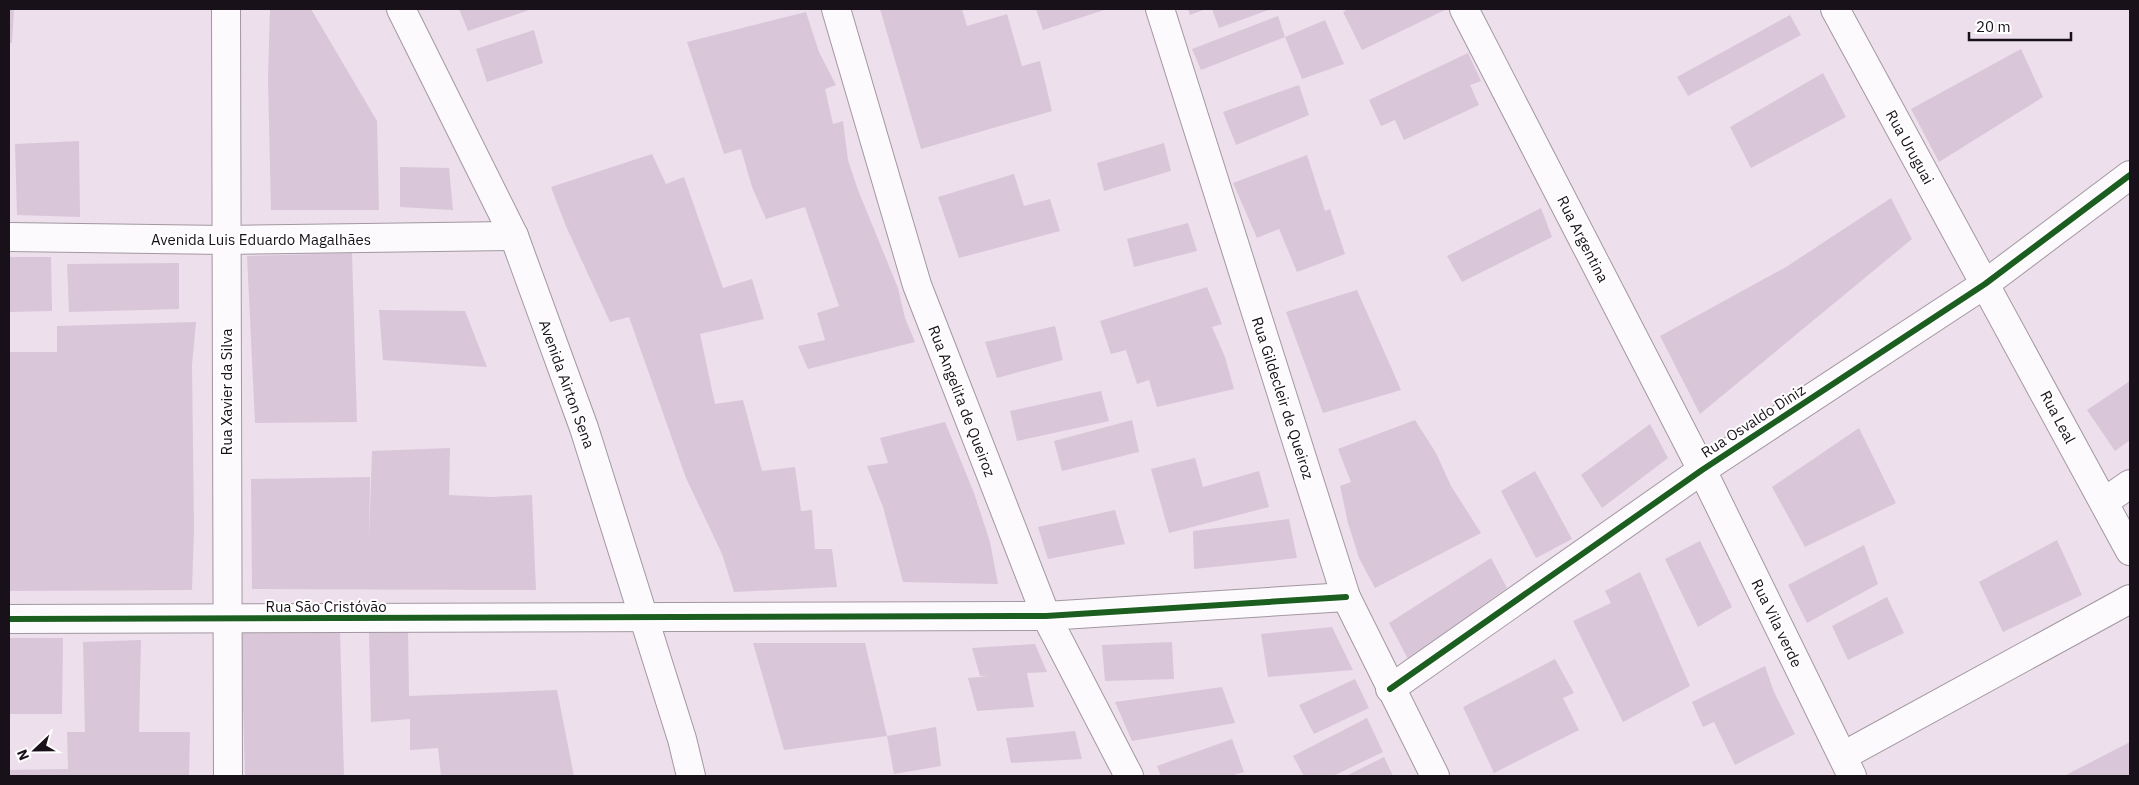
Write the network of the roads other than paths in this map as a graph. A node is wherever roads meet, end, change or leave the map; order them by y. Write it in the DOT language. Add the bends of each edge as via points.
graph roads {
  1 [pos="226,9"];
  2 [pos="401,9"];
  3 [pos="836,9"];
  4 [pos="1160,9"];
  5 [pos="1464,9"];
  6 [pos="1835,9"];
  7 [pos="2130,175"];
  8 [pos="514,236"];
  9 [pos="9,237"];
  10 [pos="225,240"];
  11 [pos="1984,284"];
  12 [pos="1702,470"];
  13 [pos="2130,484"];
  14 [pos="2104,502"];
  15 [pos="2130,551"];
  16 [pos="1346,597"];
  17 [pos="2130,599"];
  18 [pos="643,616"];
  19 [pos="1046,616"];
  20 [pos="9,619"];
  21 [pos="227,619"];
  22 [pos="1390,689"];
  23 [pos="1848,766"];
  24 [pos="228,776"];
  25 [pos="691,776"];
  26 [pos="1129,776"];
  27 [pos="1435,776"];
  1 -- 10 [label="street, Rua Xavier da Silva"];
  2 -- 8 [label="street, Avenida Airton Sena"];
  3 -- 19 [label="street, Rua Angelita de Queiroz" via="917,285"];
  4 -- 16 [label="street, Rua Gildecleir de Queiroz"];
  5 -- 12 [label="street, Rua Argentina"];
  6 -- 11 [label="street, Rua Uruguai"];
  7 -- 11 [label="street, Rua Osvaldo Diniz"];
  8 -- 10 [label="street, Avenida Luis Eduardo Magalhães"];
  8 -- 18 [label="street, Avenida Airton Sena" via="584,428"];
  9 -- 10 [label="street, Avenida Luis Eduardo Magalhães"];
  10 -- 21 [label="street, Rua Xavier da Silva"];
  11 -- 12 [label="street, Rua Osvaldo Diniz"];
  11 -- 14 [label="street, Rua Leal"];
  12 -- 22 [label="street, Rua Osvaldo Diniz"];
  12 -- 23 [label="street, Rua Vila verde"];
  13 -- 14 [label="street"];
  14 -- 15 [label="street, Rua Leal"];
  16 -- 19 [label="street, Rua São Cristóvão"];
  16 -- 22 [label="street, Rua Gildecleir de Queiroz"];
  17 -- 23 [label="street"];
  18 -- 19 [label="street, Rua São Cristóvão"];
  18 -- 21 [label="street, Rua São Cristóvão"];
  18 -- 25 [label="street, Avenida Airton Sena"];
  19 -- 26 [label="street, Rua Angelita de Queiroz"];
  20 -- 21 [label="street, Rua São Cristóvão"];
  21 -- 24 [label="street, Rua Xavier da Silva"];
  22 -- 27 [label="street, Rua Gildecleir de Queiroz"];
}
